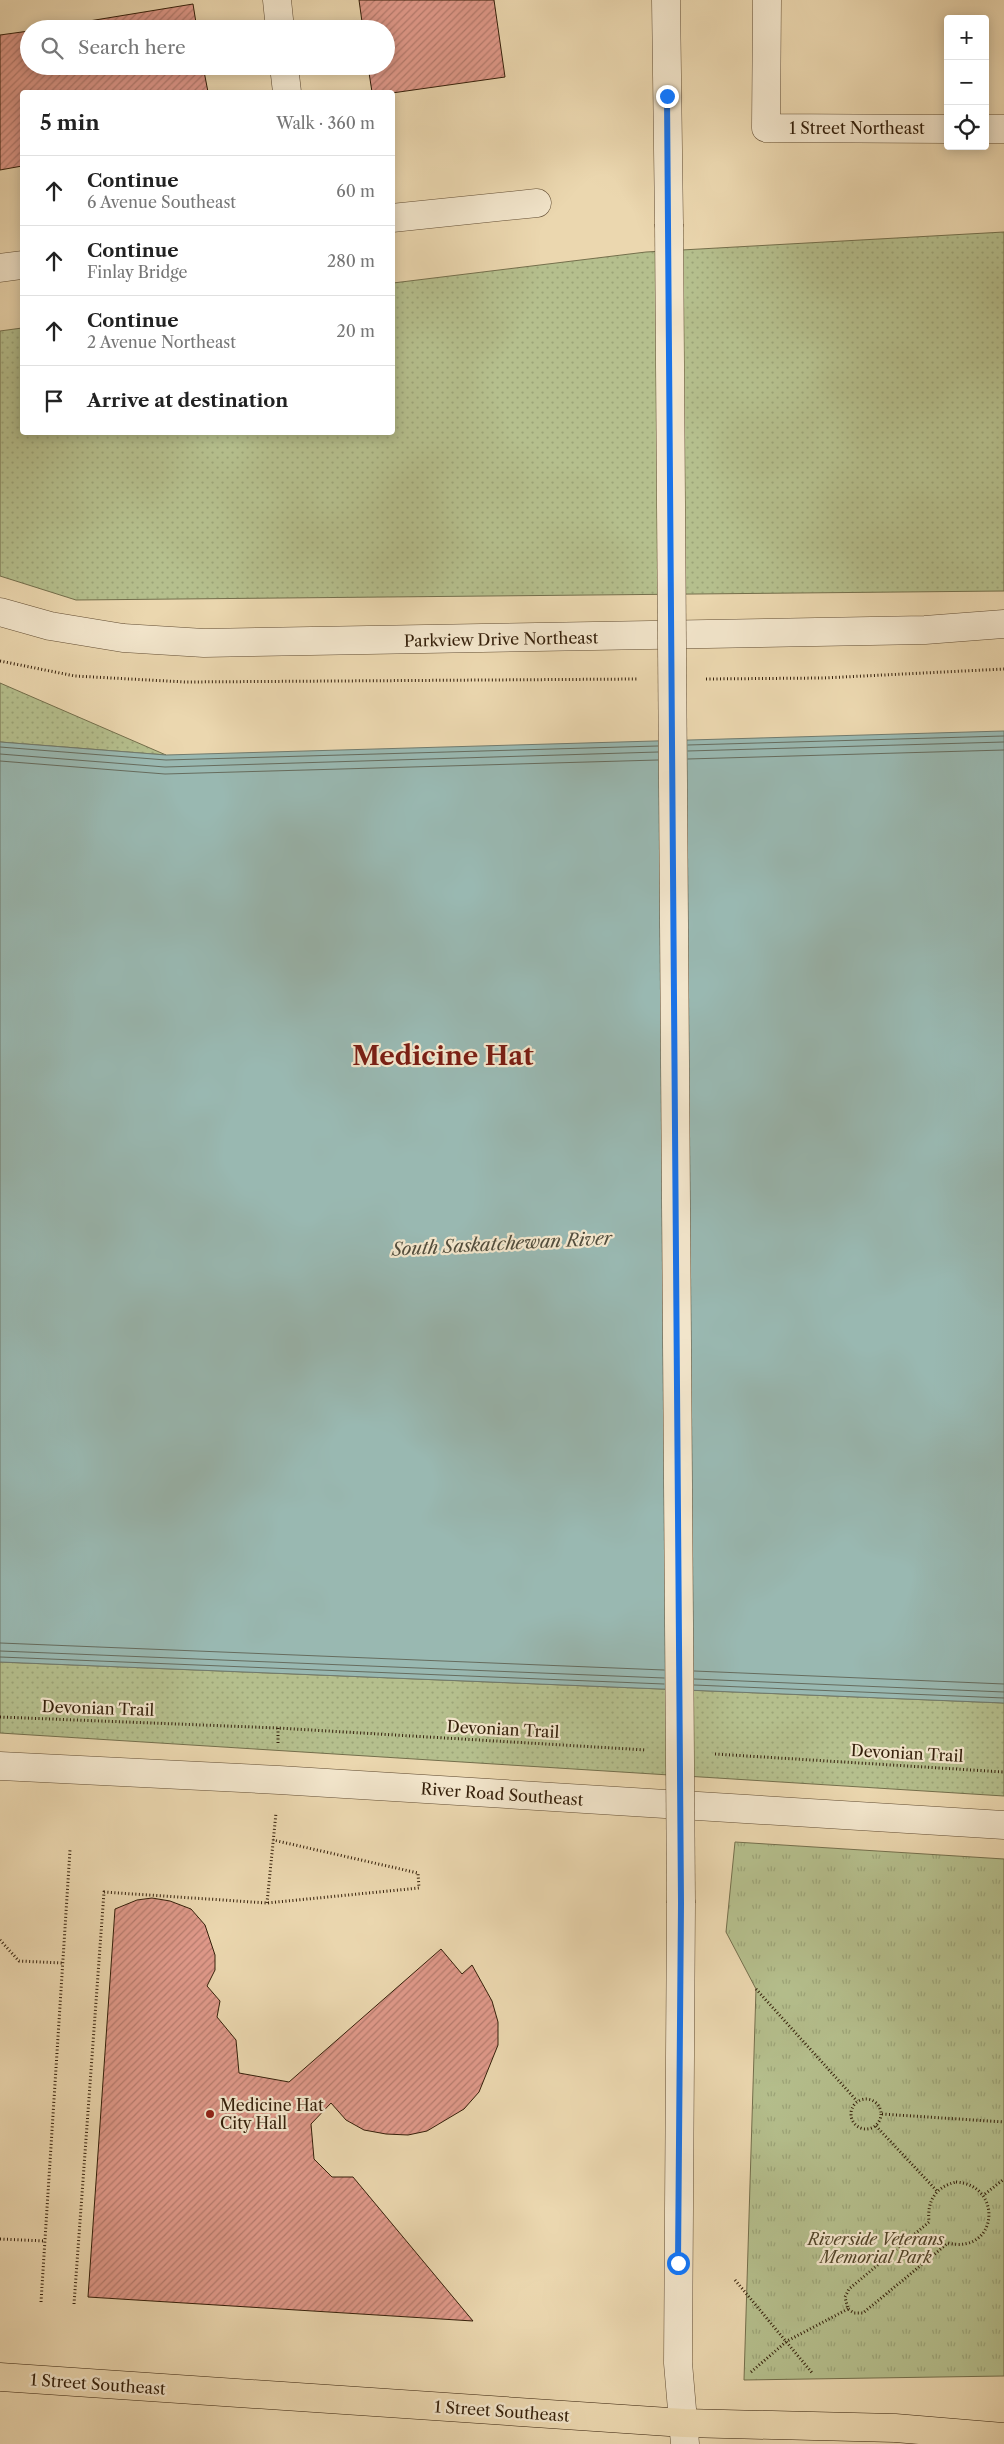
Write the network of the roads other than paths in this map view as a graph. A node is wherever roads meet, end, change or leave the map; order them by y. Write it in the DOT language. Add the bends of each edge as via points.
graph roads {
  1 [pos="278,0"];
  2 [pos="666,0"];
  3 [pos="767,0"];
  4 [pos="279,20"];
  5 [pos="285,75"];
  6 [pos="287,90"];
  7 [pos="944,129"];
  8 [pos="989,129"];
  9 [pos="1004,129"];
  10 [pos="537,203"];
  11 [pos="395,218"];
  12 [pos="20,265"];
  13 [pos="0,268"];
  14 [pos="0,612"];
  15 [pos="1004,624"];
  16 [pos="0,1766"];
  17 [pos="1004,1825"];
  18 [pos="0,2377"];
  19 [pos="684,2434"];
  20 [pos="895,2436"];
  21 [pos="1004,2437"];
  1 -- 4 [label="street"];
  2 -- 19 [label="street, bridge" via="681,1903 678,2363"];
  3 -- 7 [label="street, 1 Street Northeast" via="766,128"];
  5 -- 6 [label="street"];
  8 -- 9 [label="street"];
  10 -- 11 [label="street"];
  12 -- 13 [label="street"];
  14 -- 15 [label="street, Parkview Drive Northeast" via="50,626 124,638 204,642 925,630"];
  16 -- 17 [label="street, River Road Southeast"];
  18 -- 19 [label="main road, 1 Street Southeast"];
  19 -- 20 [label="main road, 1 Street Southeast"];
  20 -- 21 [label="main road, 1 Street Southeast"];
}
